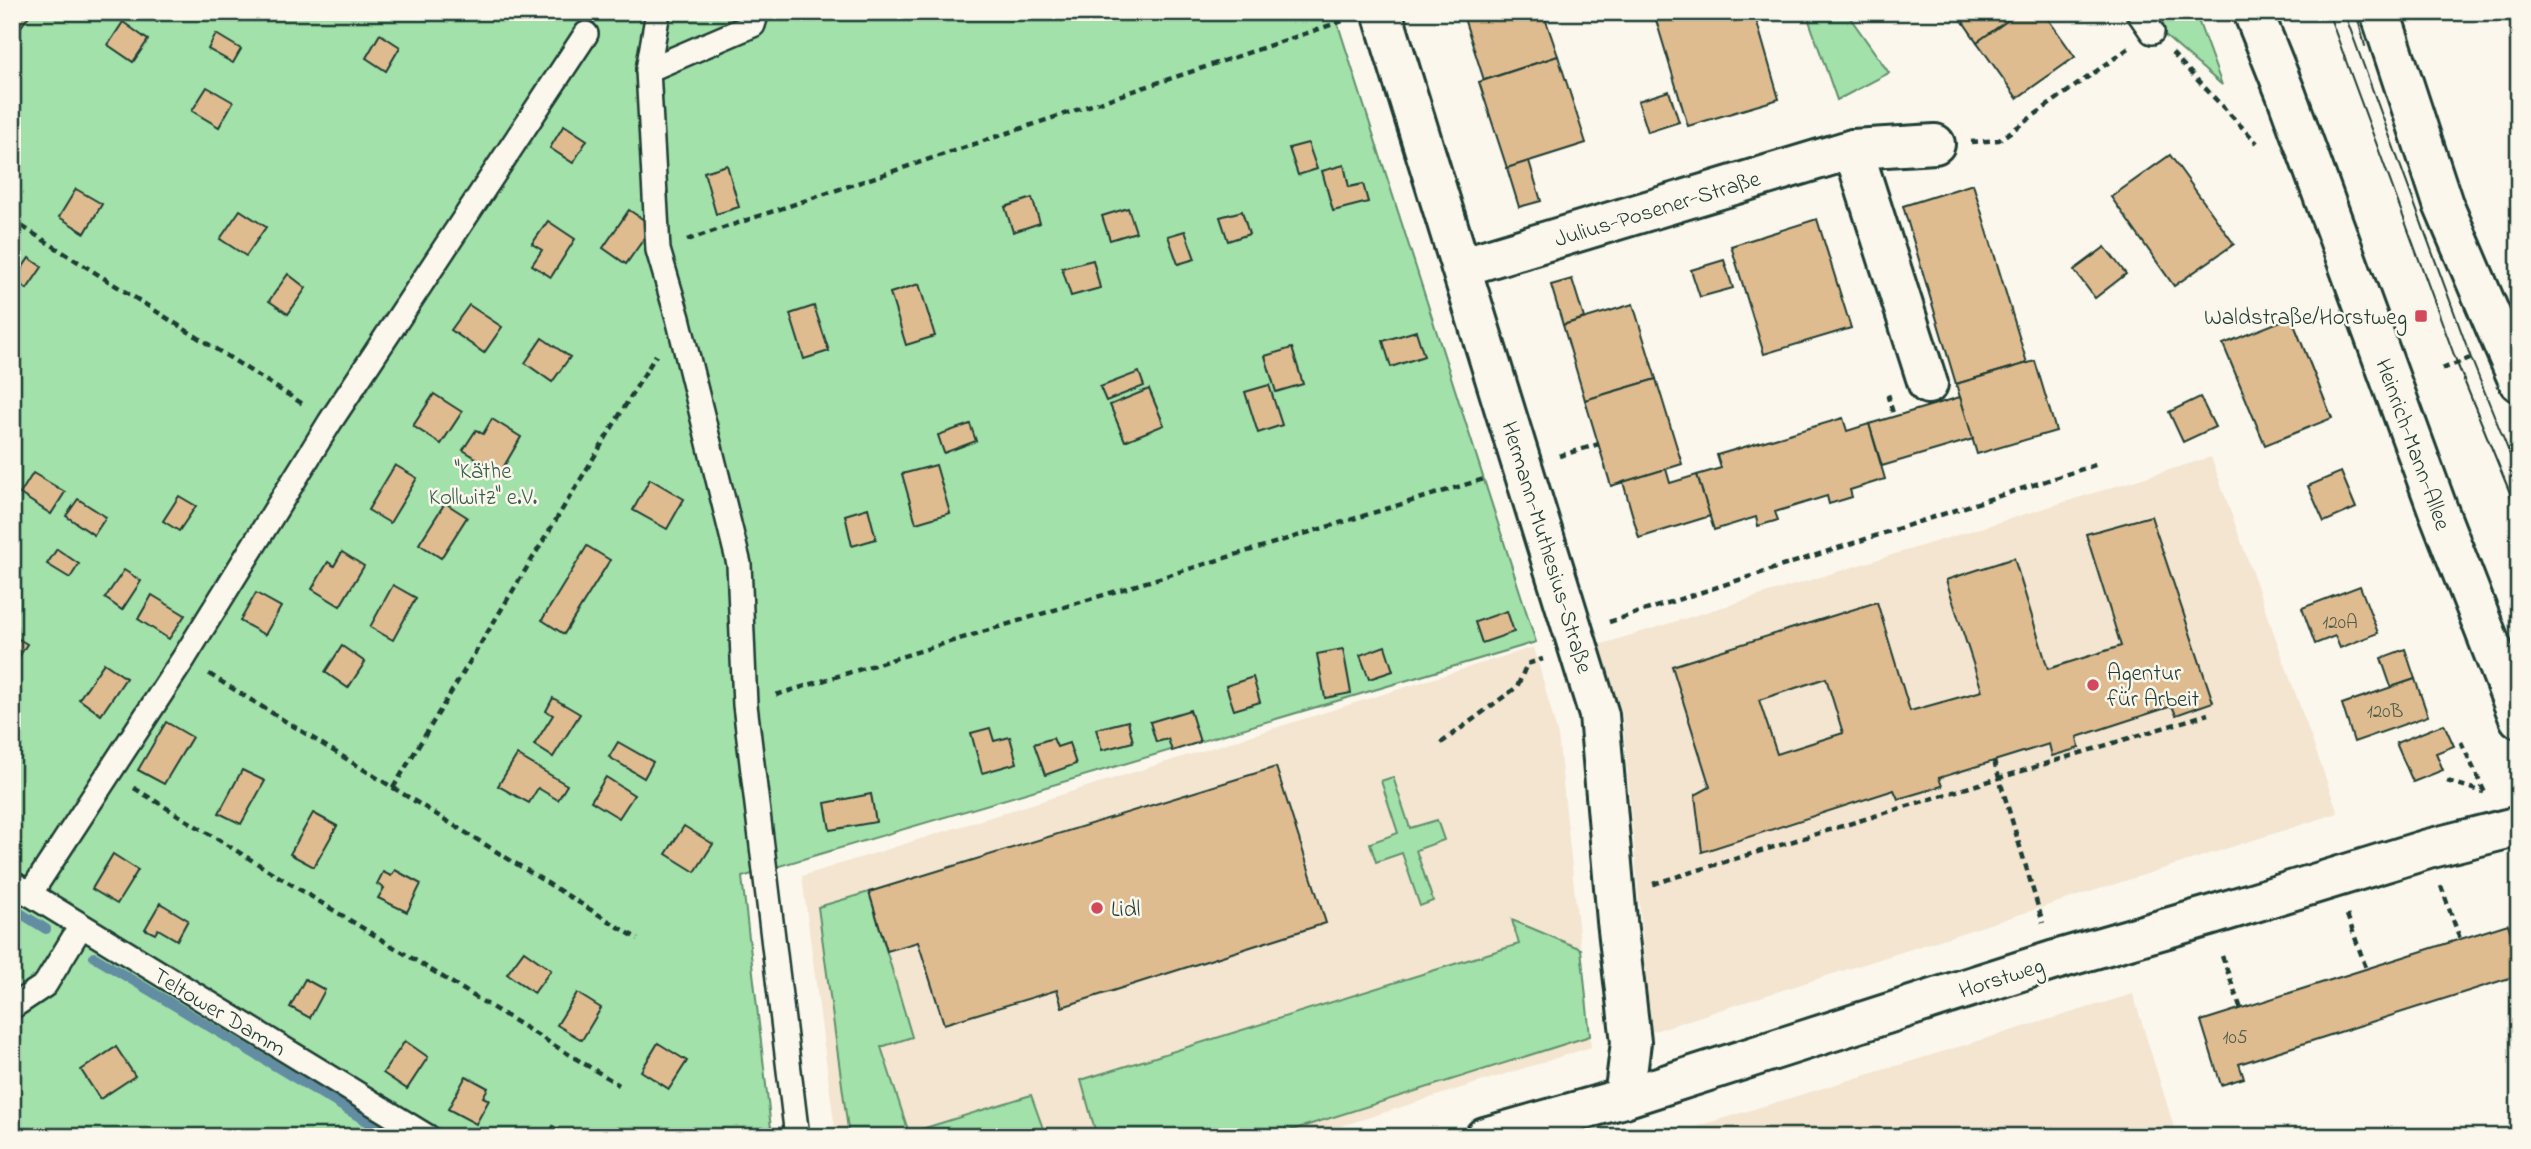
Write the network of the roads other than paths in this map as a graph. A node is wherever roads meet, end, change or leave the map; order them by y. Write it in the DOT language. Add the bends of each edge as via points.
graph roads {
  1 [pos="658,12"];
  2 [pos="757,12"];
  3 [pos="2138,12"];
  4 [pos="2253,12"];
  5 [pos="2380,12"];
  6 [pos="1369,14"];
  7 [pos="2152,32"];
  8 [pos="586,34"];
  9 [pos="648,70"];
  10 [pos="1935,144"];
  11 [pos="1853,149"];
  12 [pos="1461,267"];
  13 [pos="2519,382"];
  14 [pos="1928,384"];
  15 [pos="2519,718"];
  16 [pos="2519,825"];
  17 [pos="21,889"];
  18 [pos="81,926"];
  19 [pos="12,1007"];
  20 [pos="1624,1098"];
  21 [pos="428,1137"];
  22 [pos="797,1137"];
  23 [pos="1485,1137"];
  1 -- 9 [label="lane"];
  2 -- 9 [label="lane" via="753,25"];
  3 -- 7 [label="lane"];
  4 -- 15 [label="street, Heinrich-Mann-Allee"];
  5 -- 13 [label="street" via="2443,204"];
  6 -- 12 [label="street, Hermann-Muthesius-Straße"];
  8 -- 17 [label="lane" via="330,422 110,772"];
  9 -- 22 [label="lane" via="658,250 738,564 745,705"];
  10 -- 11 [label="street, Julius-Posener-Straße"];
  11 -- 12 [label="street, Julius-Posener-Straße"];
  11 -- 14 [label="street"];
  12 -- 20 [label="street, Hermann-Muthesius-Straße" via="1523,467 1591,636 1630,1042"];
  16 -- 20 [label="street, Horstweg" via="2052,961"];
  17 -- 18 [label="lane, Teltower Damm"];
  18 -- 19 [label="lane" via="45,985"];
  18 -- 21 [label="lane, Teltower Damm"];
  20 -- 23 [label="street, Horstweg"];
}
